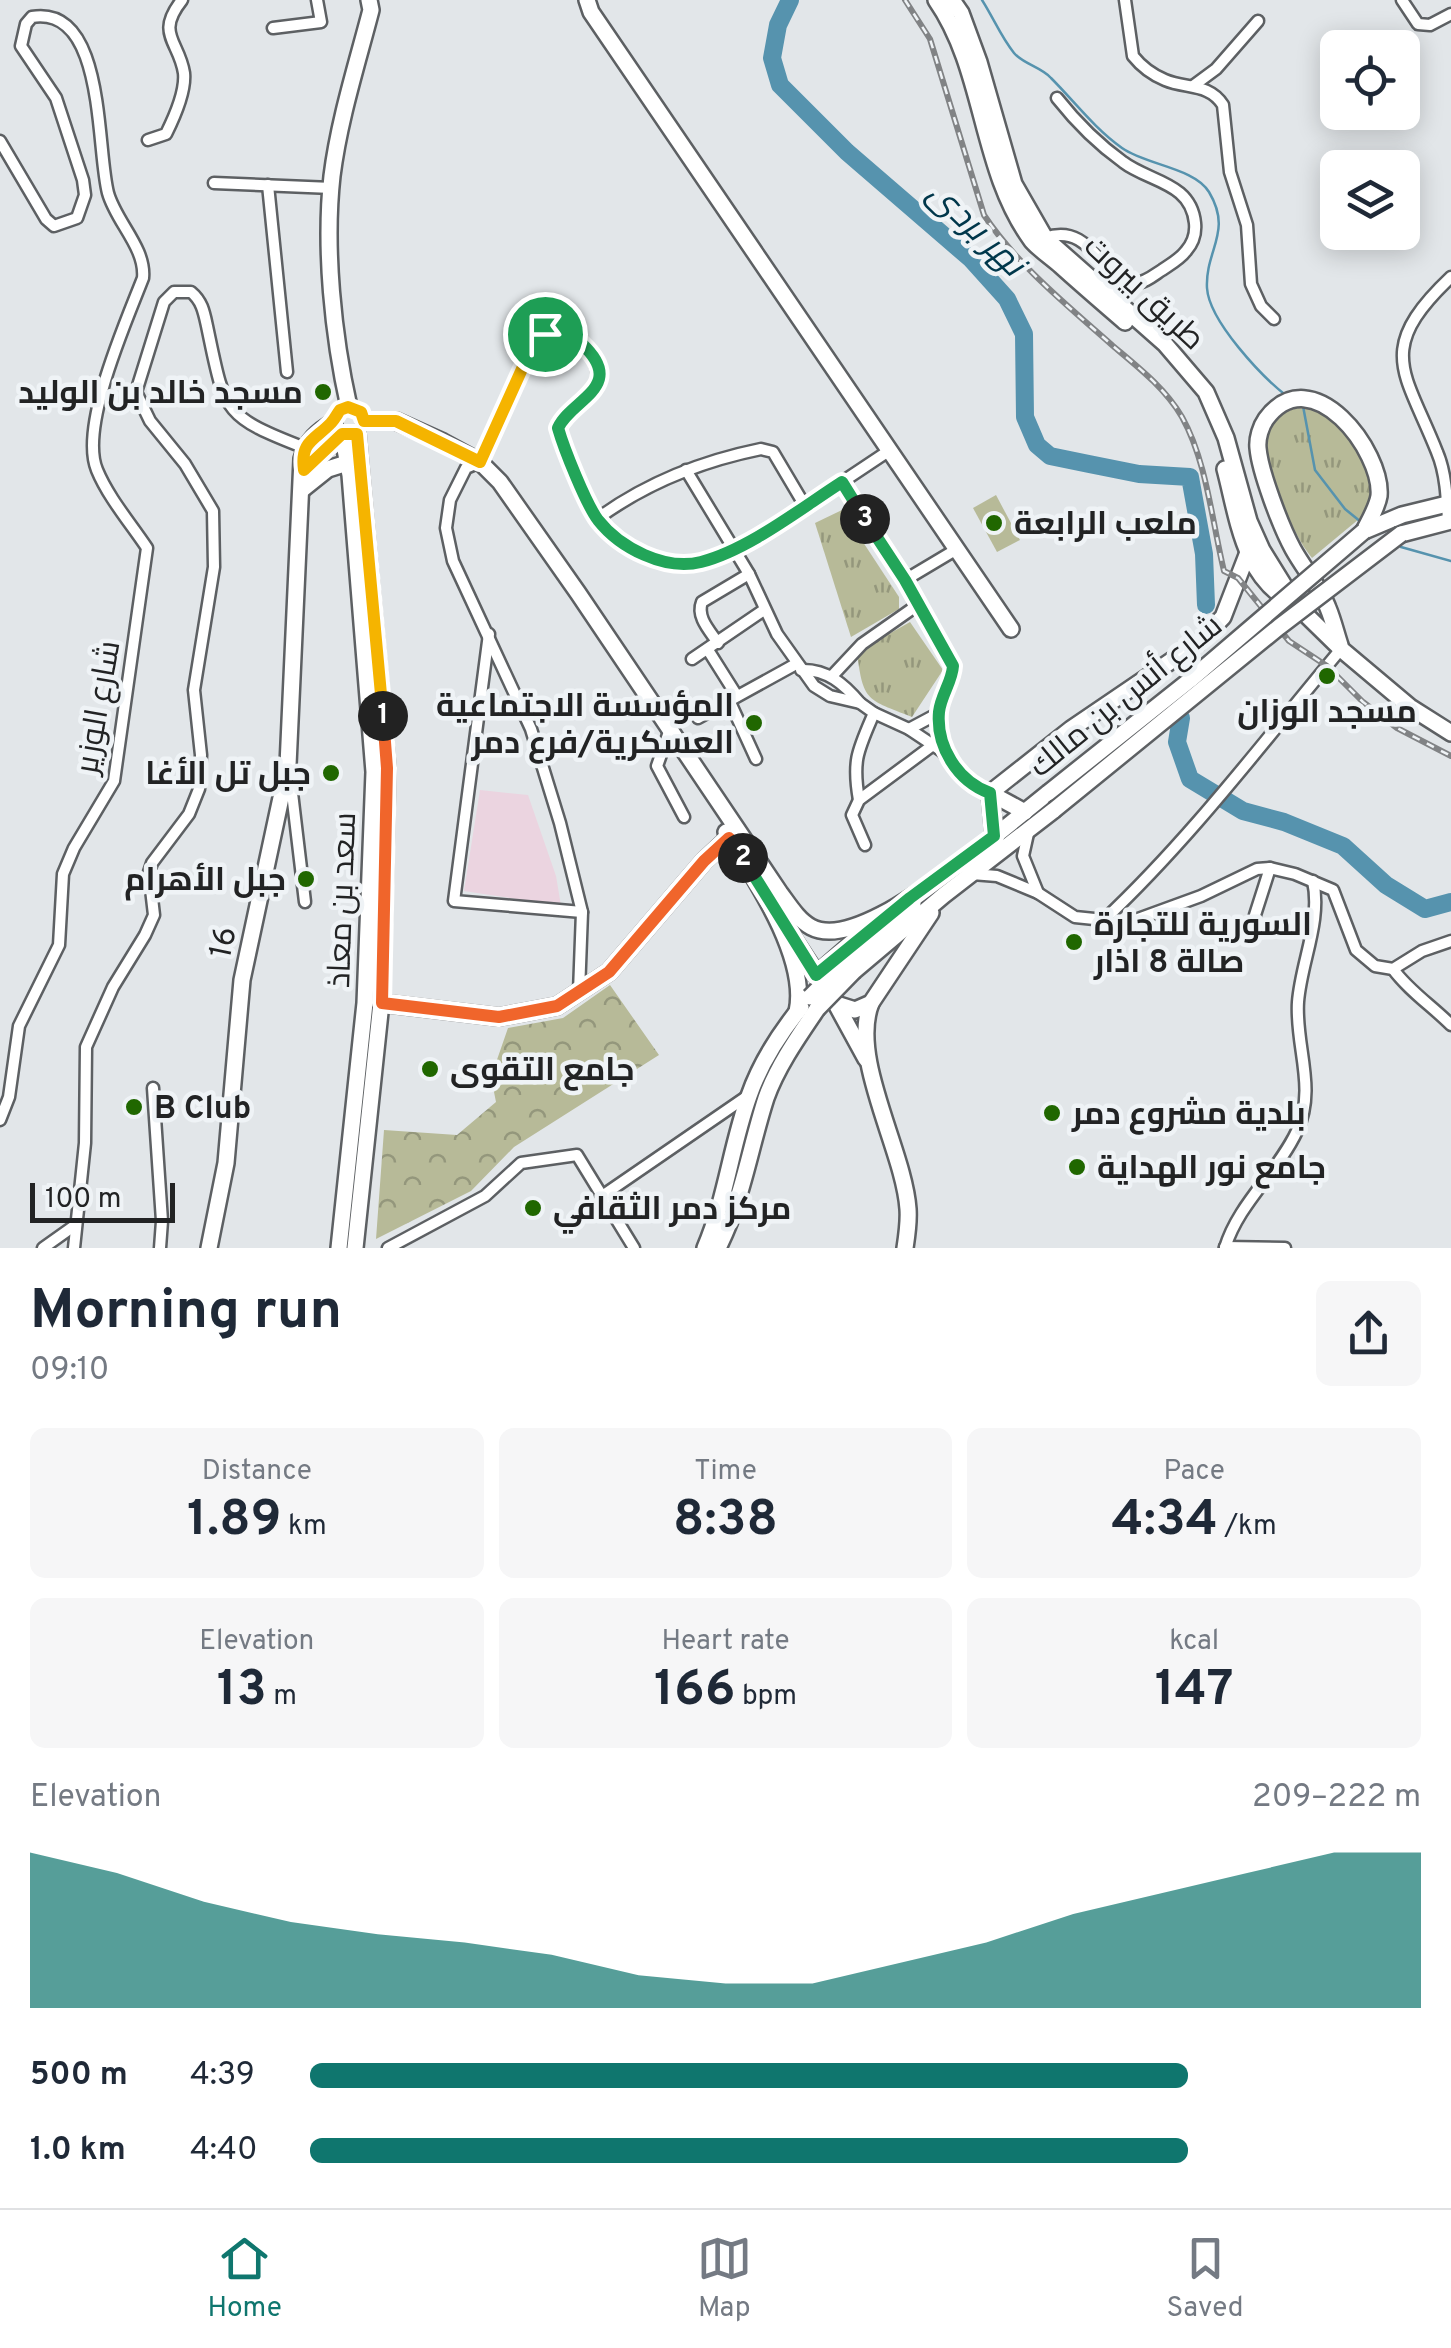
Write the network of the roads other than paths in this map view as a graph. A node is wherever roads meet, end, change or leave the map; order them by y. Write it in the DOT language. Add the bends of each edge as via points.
graph roads {
  1 [pos="182,0"];
  2 [pos="317,0"];
  3 [pos="368,0"];
  4 [pos="587,0"];
  5 [pos="936,0"];
  6 [pos="952,0"];
  7 [pos="1125,0"];
  8 [pos="1402,0"];
  9 [pos="1451,14"];
  10 [pos="1258,21"];
  11 [pos="273,28"];
  12 [pos="1193,86"];
  13 [pos="1057,98"];
  14 [pos="148,140"];
  15 [pos="0,141"];
  16 [pos="214,183"];
  17 [pos="268,185"];
  18 [pos="332,188"];
  19 [pos="1045,238"];
  20 [pos="1451,277"];
  21 [pos="1274,319"];
  22 [pos="287,372"];
  23 [pos="349,428"];
  24 [pos="305,448"];
  25 [pos="890,450"];
  26 [pos="480,462"];
  27 [pos="347,463"];
  28 [pos="304,470"];
  29 [pos="686,470"];
  30 [pos="842,482"];
  31 [pos="302,489"];
  32 [pos="1449,503"];
  33 [pos="804,506"];
  34 [pos="597,519"];
  35 [pos="1450,522"];
  36 [pos="1364,531"];
  37 [pos="734,549"];
  38 [pos="957,549"];
  39 [pos="1248,554"];
  40 [pos="748,574"];
  41 [pos="905,580"];
  42 [pos="919,604"];
  43 [pos="1296,605"];
  44 [pos="764,610"];
  45 [pos="1011,628"];
  46 [pos="489,634"];
  47 [pos="713,647"];
  48 [pos="1341,649"];
  49 [pos="692,659"];
  50 [pos="799,667"];
  51 [pos="832,676"];
  52 [pos="733,698"];
  53 [pos="860,703"];
  54 [pos="874,713"];
  55 [pos="939,713"];
  56 [pos="698,718"];
  57 [pos="909,729"];
  58 [pos="669,732"];
  59 [pos="1451,733"];
  60 [pos="938,748"];
  61 [pos="756,759"];
  62 [pos="288,765"];
  63 [pos="990,793"];
  64 [pos="859,800"];
  65 [pos="1025,812"];
  66 [pos="684,817"];
  67 [pos="1029,829"];
  68 [pos="733,834"];
  69 [pos="994,836"];
  70 [pos="865,845"];
  71 [pos="967,868"];
  72 [pos="1270,868"];
  73 [pos="1313,881"];
  74 [pos="1038,894"];
  75 [pos="944,895"];
  76 [pos="910,898"];
  77 [pos="768,901"];
  78 [pos="305,902"];
  79 [pos="582,912"];
  80 [pos="1255,915"];
  81 [pos="1104,920"];
  82 [pos="1451,941"];
  83 [pos="848,968"];
  84 [pos="1393,969"];
  85 [pos="816,975"];
  86 [pos="579,992"];
  87 [pos="382,1003"];
  88 [pos="814,1003"];
  89 [pos="871,1003"];
  90 [pos="836,1004"];
  91 [pos="797,1012"];
  92 [pos="1451,1025"];
  93 [pos="871,1069"];
  94 [pos="152,1088"];
  95 [pos="749,1095"];
  96 [pos="0,1120"];
  97 [pos="602,1196"];
  98 [pos="74,1226"];
  99 [pos="1225,1247"];
  100 [pos="43,1248"];
  101 [pos="74,1248"];
  102 [pos="160,1248"];
  103 [pos="209,1248"];
  104 [pos="339,1248"];
  105 [pos="356,1248"];
  106 [pos="388,1248"];
  107 [pos="634,1248"];
  108 [pos="705,1248"];
  109 [pos="718,1248"];
  110 [pos="905,1248"];
  111 [pos="1285,1248"];
  1 -- 14 [label="street" via="170,16 170,33 184,83 166,134"];
  2 -- 11 [label="street" via="321,22"];
  3 -- 18 [label="street" via="372,10"];
  4 -- 25 [label="street"];
  5 -- 39 [label="street" via="969,67 1005,190 1033,242 1171,362 1200,397"];
  6 -- 19 [label="street, طريق بيروت" via="980,62 1014,184"];
  7 -- 12 [label="street" via="1132,56 1168,82"];
  8 -- 9 [label="street" via="1418,24"];
  10 -- 12 [label="street"];
  12 -- 21 [label="street" via="1223,105 1252,284"];
  13 -- 19 [label="street" via="1105,149 1177,190 1195,228 1183,256 1133,283 1077,238"];
  15 -- 96 [label="street, شارع الوزير" via="46,219 54,226 77,218 85,195 62,114 21,46 32,17 64,23 86,52 108,195 144,264 100,394 93,455 97,472 147,548 114,780 63,874 59,945 20,1026"];
  16 -- 17 [label="street"];
  17 -- 18 [label="street"];
  17 -- 22 [label="street"];
  18 -- 23 [label="street" via="340,370 348,407 361,412"];
  19 -- 43 [label="street, طريق بيروت" via="1165,344 1206,392 1249,521"];
  20 -- 32 [label="street" via="1412,325 1400,360 1438,454"];
  23 -- 24 [label="street" via="317,433"];
  23 -- 26 [label="street" via="396,421"];
  23 -- 27 [label="street, سعد بن معاذ"];
  23 -- 28 [label="street"];
  23 -- 87 [label="street, سعد بن معاذ" via="387,768"];
  24 -- 28 [label="street, 16"];
  24 -- 98 [label="street" via="253,428 227,405 202,306 191,292 174,292 164,302 136,392 213,511 214,566 194,690 199,789 152,863 154,915 86,1048 85,1143"];
  25 -- 30 [label="street"];
  25 -- 38 [label="street"];
  26 -- 34 [label="street" via="531,349 545,334 579,340 598,371 597,384 558,428"];
  26 -- 46 [label="street" via="466,468 450,500 446,528 452,562"];
  26 -- 58 [label="street" via="578,593"];
  27 -- 31 [label="street"];
  27 -- 104 [label="street, سعد بن معاذ" via="374,772 365,1004"];
  28 -- 31 [label="street, 16"];
  29 -- 33 [label="street" via="751,451 773,452"];
  29 -- 34 [label="street"];
  29 -- 37 [label="street"];
  30 -- 33 [label="street"];
  30 -- 41 [label="street"];
  31 -- 62 [label="street, 16"];
  32 -- 35 [label="street"];
  32 -- 36 [label="street"];
  33 -- 37 [label="street"];
  34 -- 37 [label="street" via="638,552 677,564"];
  35 -- 67 [label="street, شارع أنس بن مالك, bridge" via="1401,534"];
  36 -- 48 [label="street" via="1379,494 1374,470 1340,414 1312,400 1274,411 1261,428 1258,452 1288,538 1328,606"];
  36 -- 65 [label="street, شارع أنس بن مالك, bridge"];
  37 -- 40 [label="street"];
  38 -- 41 [label="street"];
  38 -- 45 [label="street"];
  39 -- 43 [label="street" via="1276,594"];
  39 -- 63 [label="street" via="1223,617 1198,642 1071,728"];
  40 -- 44 [label="street"];
  40 -- 47 [label="street" via="702,602 700,615"];
  41 -- 42 [label="street"];
  42 -- 51 [label="street" via="862,644"];
  42 -- 55 [label="street" via="953,666"];
  43 -- 48 [label="street, طريق بيروت"];
  44 -- 47 [label="street"];
  44 -- 50 [label="street"];
  46 -- 79 [label="street" via="531,729"];
  46 -- 79 [label="street" via="454,901"];
  47 -- 49 [label="street"];
  47 -- 52 [label="street"];
  48 -- 59 [label="street, طريق بيروت"];
  48 -- 81 [label="street" via="1210,809"];
  50 -- 51 [label="street"];
  50 -- 52 [label="street"];
  50 -- 53 [label="street" via="830,696"];
  51 -- 53 [label="street"];
  52 -- 56 [label="street"];
  52 -- 61 [label="street"];
  53 -- 54 [label="street"];
  54 -- 57 [label="street"];
  54 -- 64 [label="street" via="854,769"];
  55 -- 57 [label="street"];
  55 -- 60 [label="street"];
  57 -- 60 [label="street"];
  58 -- 66 [label="street" via="657,766"];
  58 -- 68 [label="street"];
  60 -- 63 [label="street"];
  60 -- 64 [label="street"];
  62 -- 78 [label="street"];
  62 -- 103 [label="street, 16" via="242,980 226,1162"];
  63 -- 65 [label="street"];
  63 -- 69 [label="street"];
  64 -- 70 [label="street" via="852,815"];
  65 -- 69 [label="street, شارع أنس بن مالك"];
  67 -- 71 [label="street, شارع أنس بن مالك"];
  67 -- 74 [label="street" via="1023,856"];
  68 -- 76 [label="street" via="813,929 836,932"];
  68 -- 77 [label="street"];
  68 -- 86 [label="street" via="609,972"];
  69 -- 71 [label="street, شارع أنس بن مالك"];
  71 -- 74 [label="street"];
  71 -- 75 [label="street, شارع أنس بن مالك"];
  71 -- 76 [label="street"];
  71 -- 83 [label="street, شارع أنس بن مالك"];
  72 -- 73 [label="street"];
  72 -- 80 [label="street"];
  72 -- 81 [label="street" via="1113,931"];
  73 -- 84 [label="street" via="1333,890 1356,950 1375,966"];
  73 -- 99 [label="street" via="1316,902 1298,1005 1306,1108"];
  74 -- 81 [label="street" via="1075,917"];
  75 -- 83 [label="street, شارع أنس بن مالك"];
  75 -- 89 [label="street"];
  76 -- 85 [label="street"];
  77 -- 85 [label="street"];
  77 -- 91 [label="street" via="800,985"];
  79 -- 86 [label="street"];
  82 -- 84 [label="street"];
  83 -- 88 [label="street, شارع أنس بن مالك, bridge"];
  84 -- 92 [label="street"];
  85 -- 90 [label="street"];
  86 -- 87 [label="street" via="557,1006 499,1017"];
  87 -- 105 [label="street, سعد بن معاذ"];
  88 -- 91 [label="street, شارع أنس بن مالك"];
  88 -- 109 [label="street, شارع أنس بن مالك" via="768,1094 736,1211"];
  89 -- 90 [label="street" via="855,1010"];
  89 -- 93 [label="street" via="864,1029"];
  90 -- 93 [label="street"];
  91 -- 95 [label="street, شارع أنس بن مالك"];
  93 -- 110 [label="street" via="908,1206"];
  94 -- 102 [label="street"];
  95 -- 97 [label="street"];
  95 -- 108 [label="street, شارع أنس بن مالك"];
  97 -- 106 [label="street" via="577,1155 521,1163 486,1196"];
  97 -- 107 [label="street"];
  98 -- 100 [label="street"];
  98 -- 101 [label="street"];
  99 -- 111 [label="street"];
}
